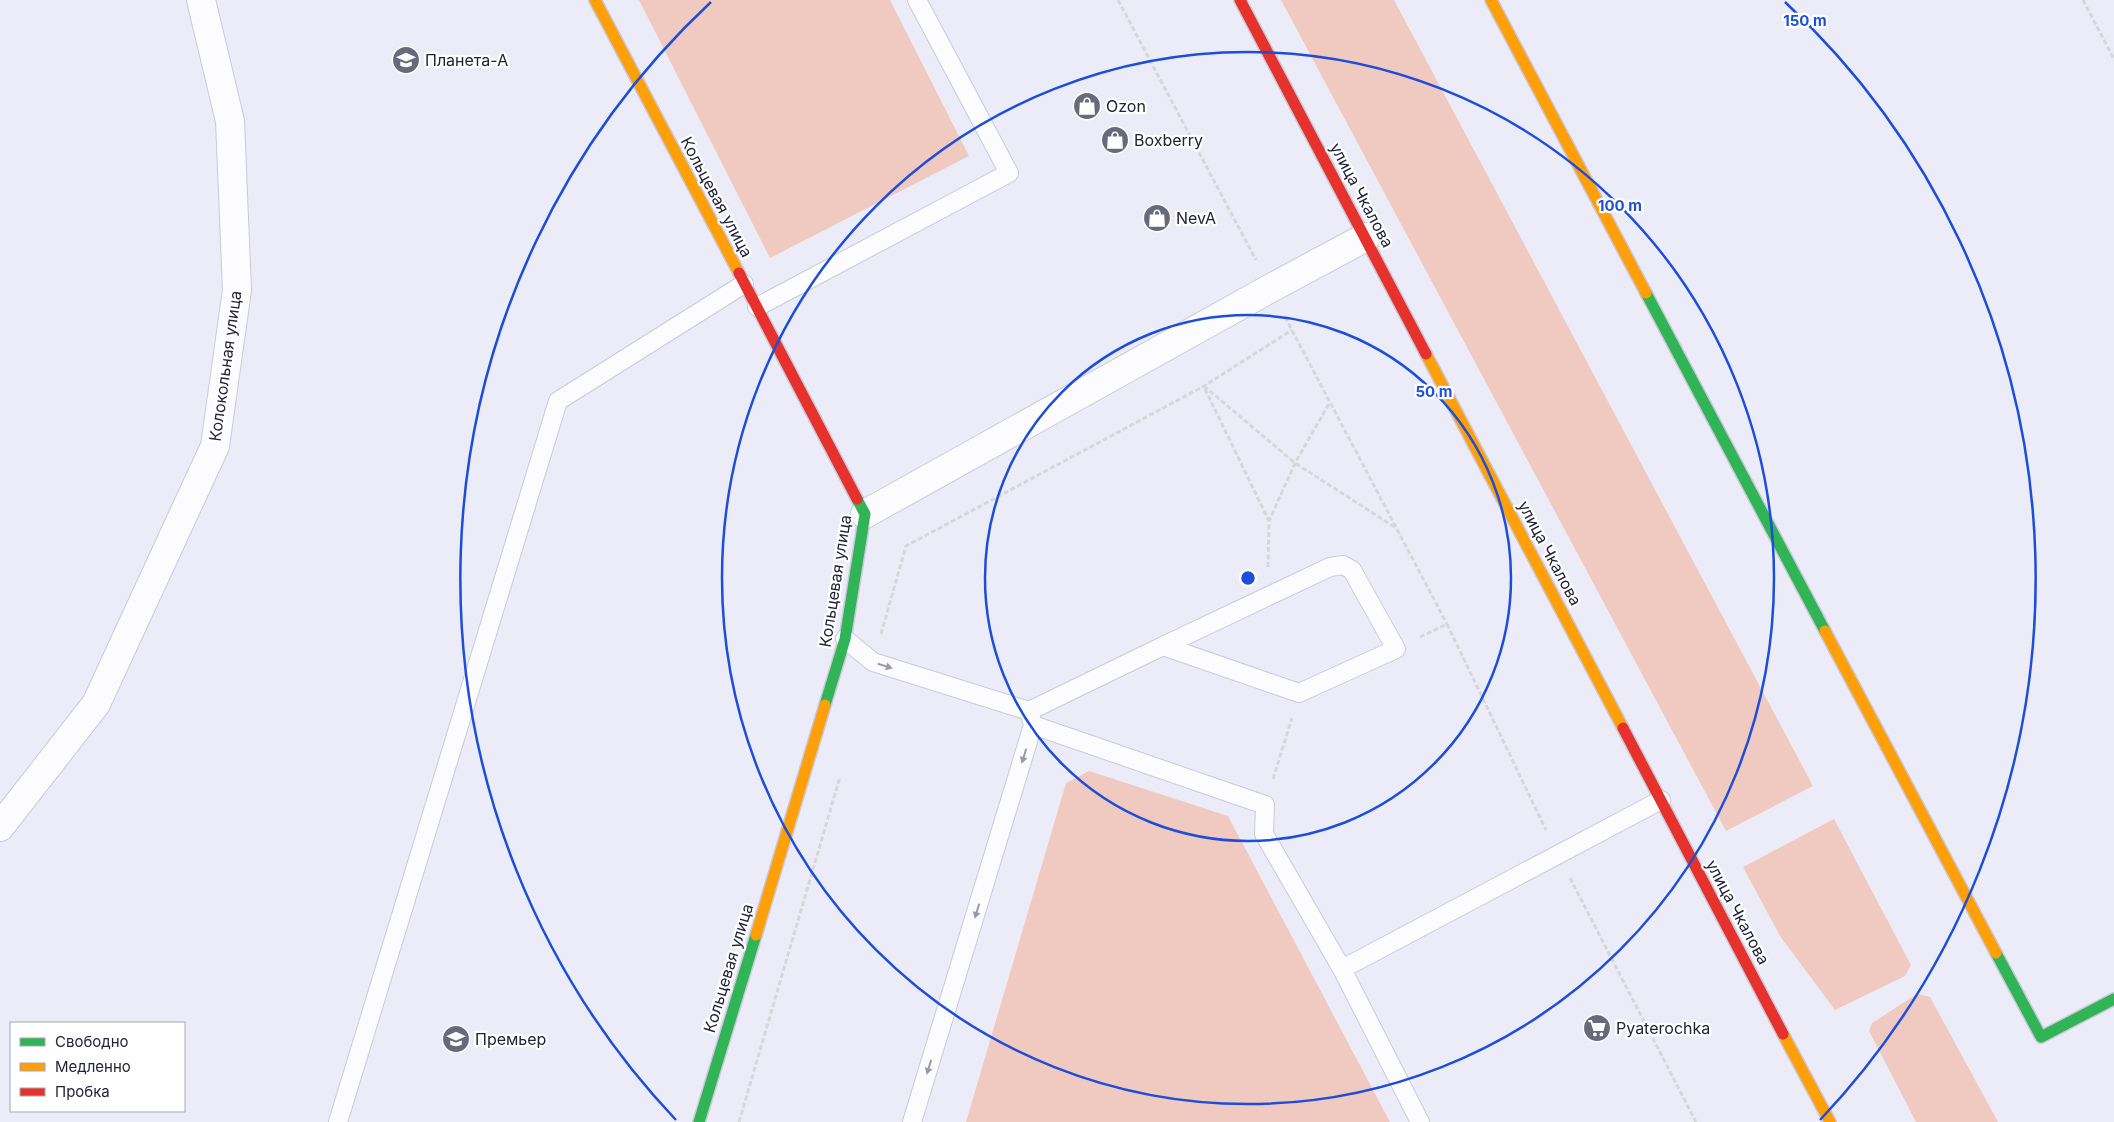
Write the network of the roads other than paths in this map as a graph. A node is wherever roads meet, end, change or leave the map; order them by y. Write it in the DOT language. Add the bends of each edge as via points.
graph roads {
  1 [pos="201,0"];
  2 [pos="595,0"];
  3 [pos="918,0"];
  4 [pos="1240,0"];
  5 [pos="1490,0"];
  6 [pos="1366,237"];
  7 [pos="744,284"];
  8 [pos="756,307"];
  9 [pos="865,514"];
  10 [pos="845,639"];
  11 [pos="1163,646"];
  12 [pos="1031,718"];
  13 [pos="1661,800"];
  14 [pos="0,827"];
  15 [pos="1342,969"];
  16 [pos="2114,999"];
  17 [pos="338,1122"];
  18 [pos="699,1122"];
  19 [pos="912,1122"];
  20 [pos="1420,1122"];
  21 [pos="1830,1122"];
  1 -- 14 [label="street, Колокольная улица" via="230,121 237,290 214,446 96,704"];
  2 -- 7 [label="street, Кольцевая улица"];
  3 -- 8 [label="lane" via="1008,173"];
  4 -- 6 [label="street, улица Чкалова"];
  5 -- 16 [label="street" via="2042,1037"];
  6 -- 9 [label="street"];
  6 -- 13 [label="street, улица Чкалова"];
  7 -- 8 [label="street, Кольцевая улица"];
  7 -- 17 [label="lane" via="558,401"];
  8 -- 9 [label="street, Кольцевая улица"];
  9 -- 10 [label="street, Кольцевая улица"];
  10 -- 12 [label="lane, one-way" via="873,662"];
  10 -- 18 [label="street, Кольцевая улица"];
  11 -- 11 [label="lane" via="1330,567 1343,565 1352,570 1396,649 1299,693"];
  11 -- 12 [label="lane"];
  12 -- 15 [label="lane" via="1265,805 1264,834"];
  12 -- 19 [label="lane, one-way"];
  13 -- 15 [label="lane"];
  13 -- 21 [label="street, улица Чкалова"];
  15 -- 20 [label="lane"];
}
